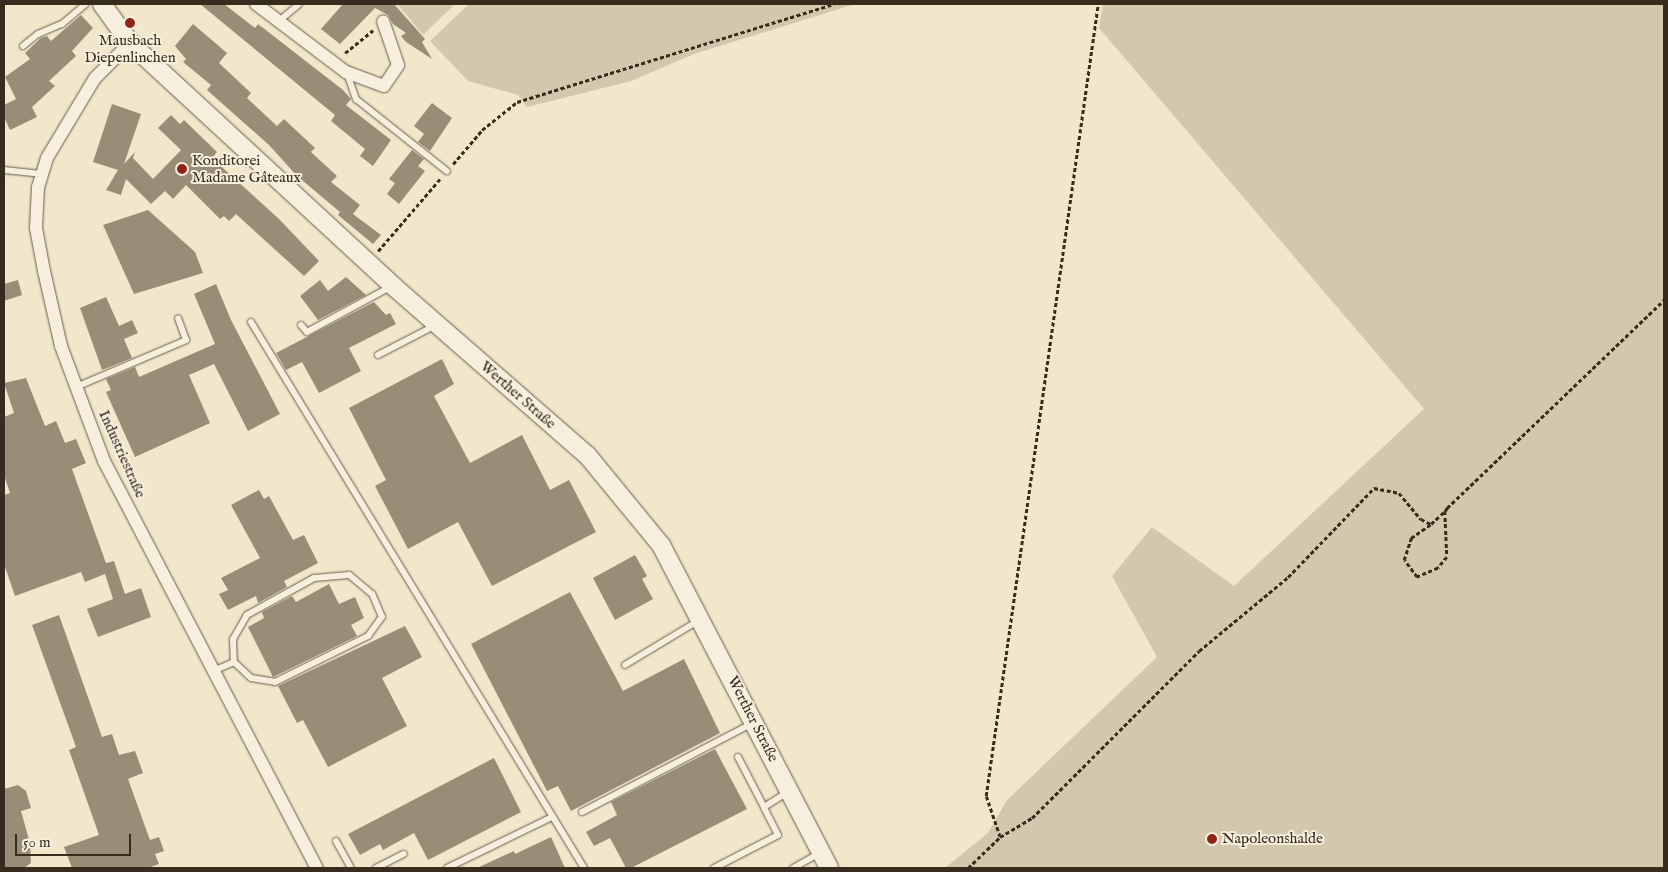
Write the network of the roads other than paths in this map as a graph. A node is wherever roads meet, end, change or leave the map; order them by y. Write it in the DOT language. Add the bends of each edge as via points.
graph roads {
  1 [pos="86,4"];
  2 [pos="102,4"];
  3 [pos="256,4"];
  4 [pos="299,4"];
  5 [pos="279,21"];
  6 [pos="383,21"];
  7 [pos="130,42"];
  8 [pos="23,46"];
  9 [pos="346,72"];
  10 [pos="4,170"];
  11 [pos="447,171"];
  12 [pos="41,174"];
  13 [pos="393,286"];
  14 [pos="178,318"];
  15 [pos="251,322"];
  16 [pos="301,324"];
  17 [pos="438,324"];
  18 [pos="378,355"];
  19 [pos="76,387"];
  20 [pos="701,619"];
  21 [pos="234,662"];
  22 [pos="625,665"];
  23 [pos="213,671"];
  24 [pos="754,723"];
  25 [pos="738,757"];
  26 [pos="789,792"];
  27 [pos="764,807"];
  28 [pos="582,812"];
  29 [pos="552,817"];
  30 [pos="336,841"];
  31 [pos="404,854"];
  32 [pos="825,860"];
  33 [pos="317,868"];
  34 [pos="351,868"];
  35 [pos="376,868"];
  36 [pos="446,868"];
  37 [pos="584,868"];
  38 [pos="714,868"];
  39 [pos="793,868"];
  1 -- 8 [label="lane" via="62,24 38,34"];
  2 -- 7 [label="street, Werther Straße"];
  3 -- 5 [label="street"];
  4 -- 5 [label="lane"];
  5 -- 9 [label="street"];
  6 -- 9 [label="street" via="398,64 384,86"];
  7 -- 12 [label="street, Industriestraße" via="95,78 62,129"];
  7 -- 13 [label="street, Werther Straße"];
  9 -- 11 [label="lane" via="356,99"];
  10 -- 12 [label="lane"];
  12 -- 19 [label="street, Industriestraße" via="36,228 62,346"];
  13 -- 16 [label="lane" via="307,332"];
  13 -- 17 [label="street, Werther Straße"];
  14 -- 19 [label="lane" via="186,340"];
  15 -- 29 [label="lane"];
  17 -- 18 [label="lane"];
  17 -- 20 [label="street, Werther Straße" via="587,456 662,545"];
  19 -- 23 [label="street, Industriestraße" via="104,461"];
  20 -- 22 [label="lane"];
  20 -- 24 [label="street, Werther Straße"];
  21 -- 21 [label="lane" via="252,678 276,682 368,636 382,617 372,594 349,575 314,578 248,615 233,639"];
  21 -- 23 [label="lane"];
  23 -- 33 [label="street, Industriestraße"];
  24 -- 26 [label="street, Werther Straße"];
  24 -- 28 [label="lane"];
  25 -- 27 [label="lane"];
  26 -- 27 [label="lane"];
  26 -- 32 [label="street, Werther Straße"];
  27 -- 38 [label="lane" via="778,835"];
  29 -- 36 [label="lane"];
  29 -- 37 [label="lane"];
  30 -- 34 [label="lane"];
  31 -- 35 [label="lane"];
  32 -- 39 [label="lane"];
}
